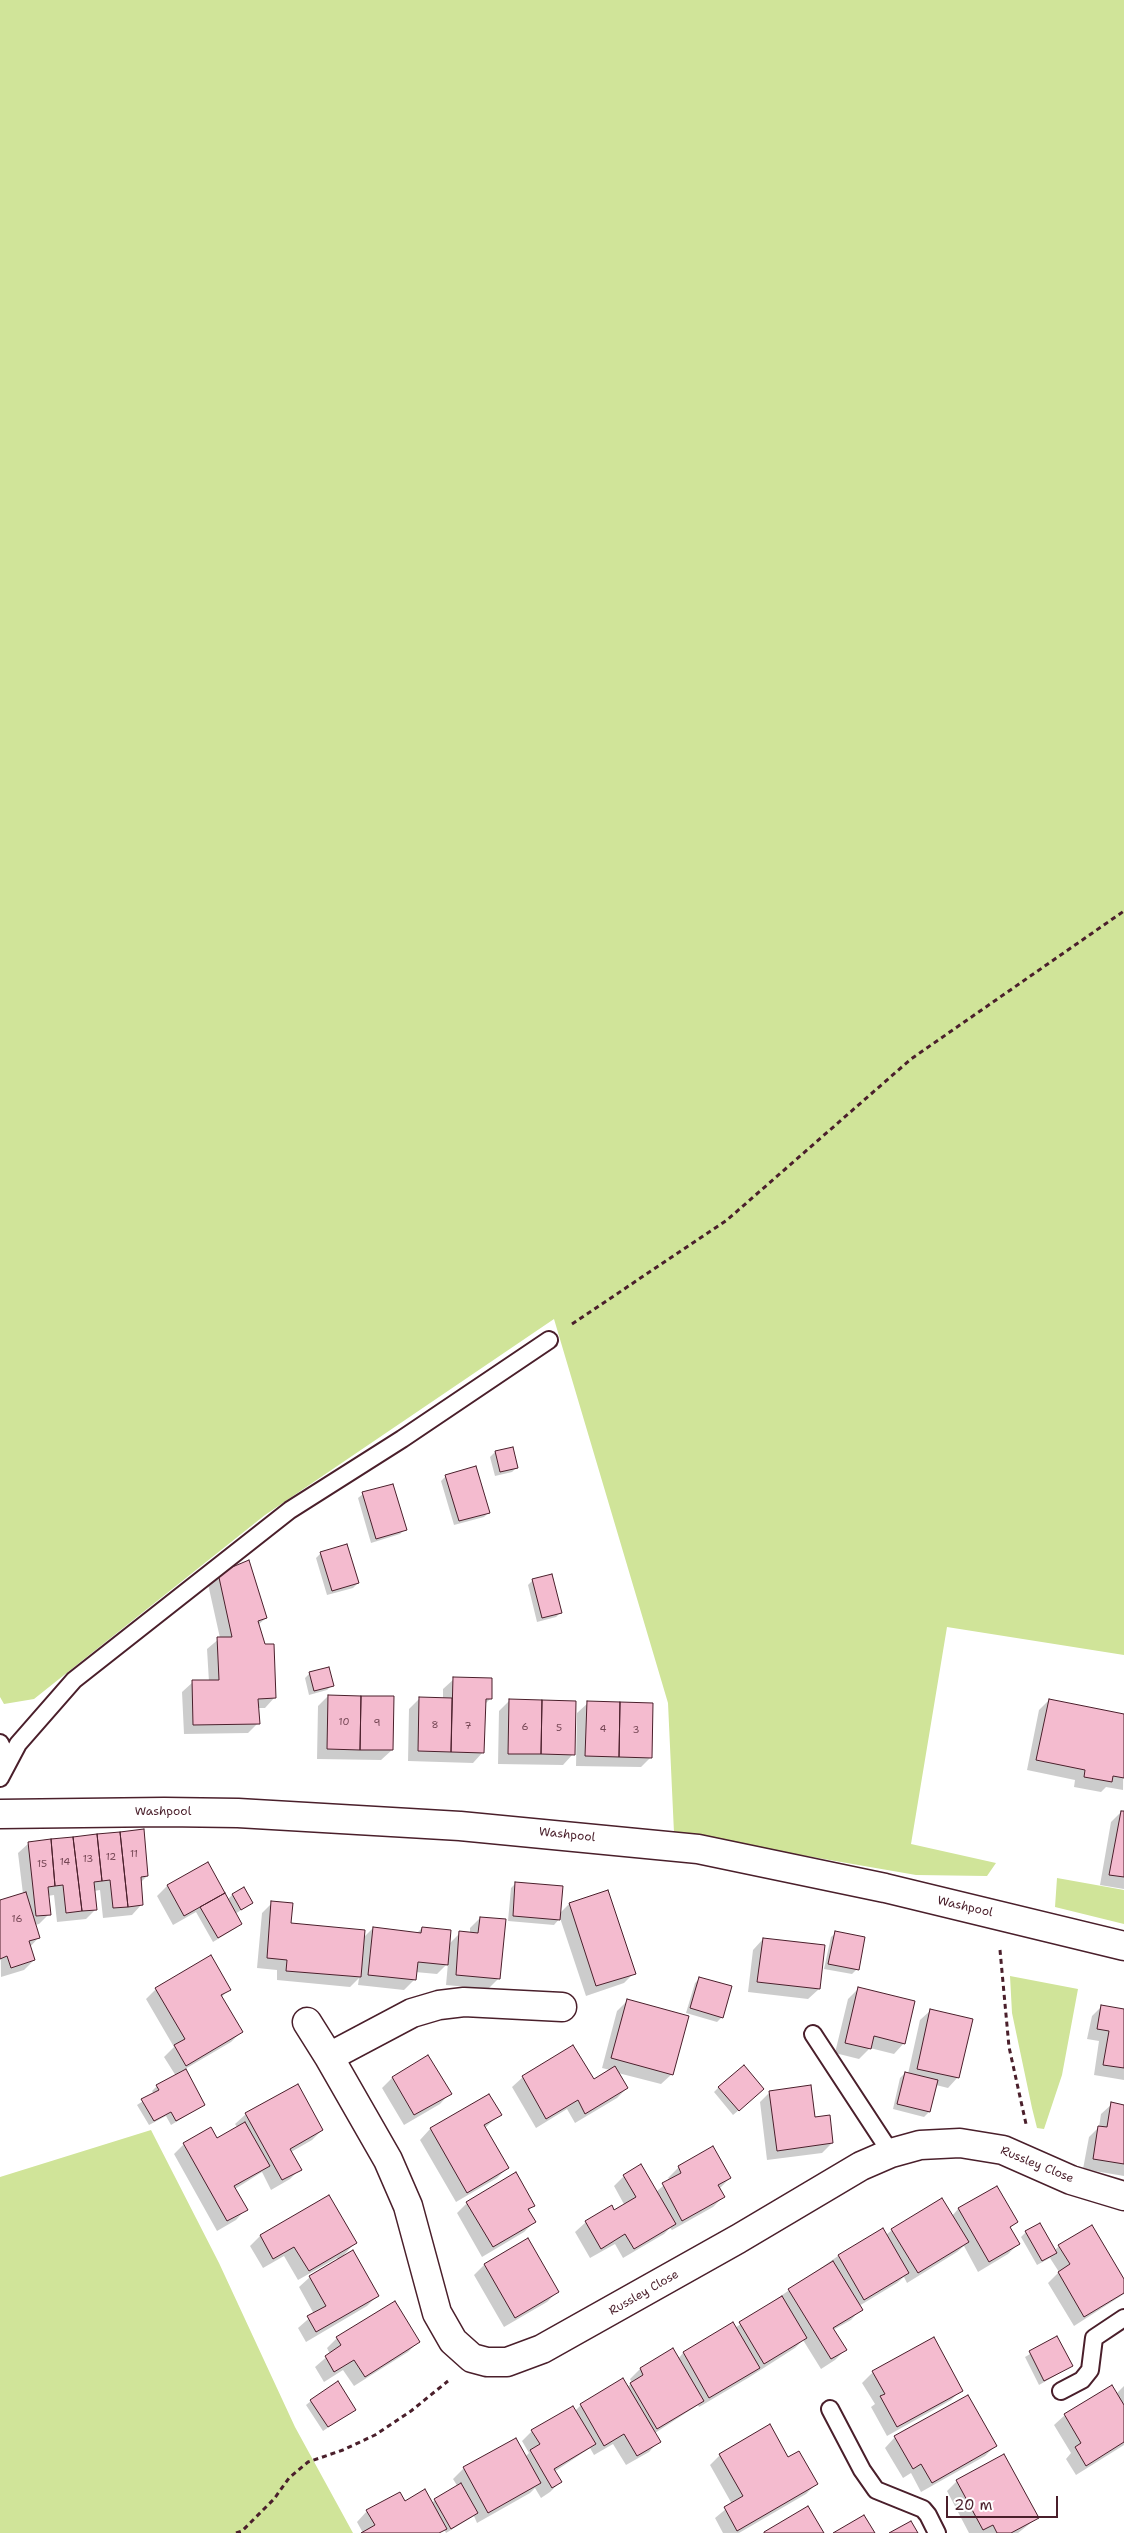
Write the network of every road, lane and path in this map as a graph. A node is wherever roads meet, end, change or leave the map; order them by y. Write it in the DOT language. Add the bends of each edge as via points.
graph roads {
  1 [pos="1124,911"];
  2 [pos="549,1340"];
  3 [pos="0,1743"];
  4 [pos="9,1761"];
  5 [pos="0,1778"];
  6 [pos="0,1814"];
  7 [pos="998,1914"];
  8 [pos="1124,1946"];
  9 [pos="562,2007"];
  10 [pos="307,2022"];
  11 [pos="813,2034"];
  12 [pos="329,2057"];
  13 [pos="891,2153"];
  14 [pos="1033,2163"];
  15 [pos="1124,2196"];
  16 [pos="1124,2318"];
  17 [pos="472,2358"];
  18 [pos="1061,2391"];
  19 [pos="830,2409"];
  20 [pos="236,2533"];
  21 [pos="936,2533"];
  1 -- 2 [label="path" via="911,1059 727,1220"];
  2 -- 4 [label="lane" via="290,1510 74,1680 18,1744"];
  3 -- 4 [label="lane"];
  4 -- 5 [label="lane"];
  6 -- 7 [label="street, Washpool" via="238,1813 542,1832 698,1849"];
  7 -- 8 [label="street, Washpool"];
  7 -- 14 [label="path" via="1009,2047"];
  9 -- 12 [label="street" via="464,2002 439,2005 412,2014"];
  10 -- 12 [label="street"];
  11 -- 13 [label="lane"];
  12 -- 17 [label="street" via="388,2160 408,2206 437,2314 453,2341"];
  13 -- 14 [label="street, Russley Close" via="920,2145 960,2143 1003,2150"];
  13 -- 17 [label="street, Russley Close" via="861,2166 722,2249 542,2349 507,2362"];
  14 -- 15 [label="street, Russley Close" via="1071,2180"];
  16 -- 18 [label="lane" via="1094,2338 1090,2370 1082,2380"];
  17 -- 20 [label="path" via="438,2390 374,2434 343,2450 308,2462 289,2478 265,2509"];
  19 -- 21 [label="lane" via="876,2490 923,2509"];
}
